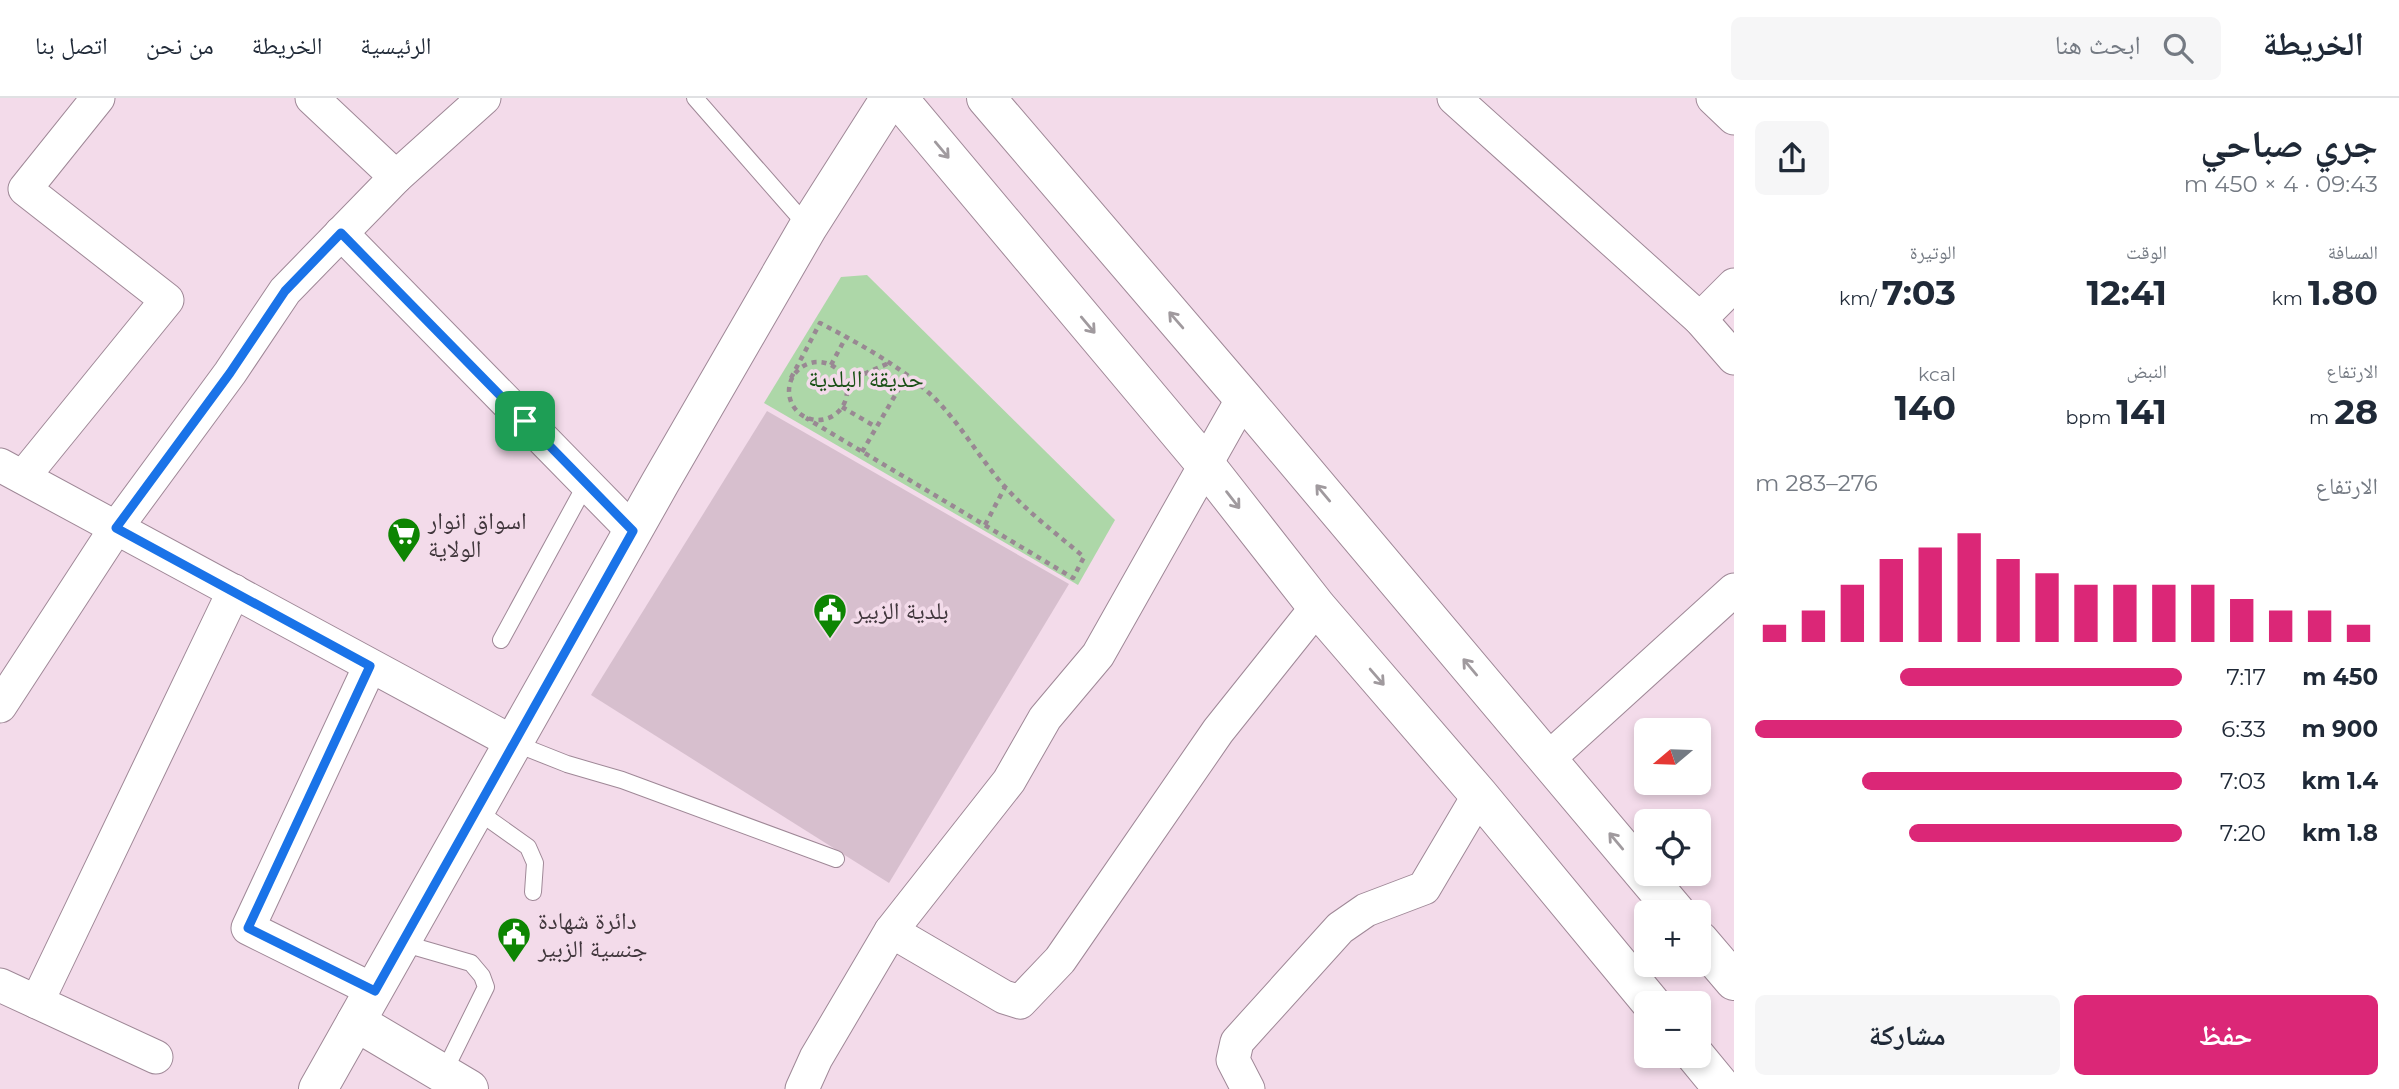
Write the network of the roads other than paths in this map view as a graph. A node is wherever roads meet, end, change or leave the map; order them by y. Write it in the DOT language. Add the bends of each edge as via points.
graph roads {
  1 [pos="98,98"];
  2 [pos="312,98"];
  3 [pos="484,98"];
  4 [pos="695,98"];
  5 [pos="890,98"];
  6 [pos="898,98"];
  7 [pos="986,98"];
  8 [pos="1454,98"];
  9 [pos="1713,98"];
  10 [pos="1734,118"];
  11 [pos="396,177"];
  12 [pos="808,227"];
  13 [pos="341,233"];
  14 [pos="1734,285"];
  15 [pos="1700,319"];
  16 [pos="1734,358"];
  17 [pos="1243,398"];
  18 [pos="1205,464"];
  19 [pos="11,471"];
  20 [pos="586,484"];
  21 [pos="116,528"];
  22 [pos="633,531"];
  23 [pos="1734,590"];
  24 [pos="234,591"];
  25 [pos="1317,607"];
  26 [pos="501,640"];
  27 [pos="370,666"];
  28 [pos="0,706"];
  29 [pos="514,743"];
  30 [pos="1548,759"];
  31 [pos="1479,795"];
  32 [pos="476,810"];
  33 [pos="836,859"];
  34 [pos="533,892"];
  35 [pos="1666,900"];
  36 [pos="891,931"];
  37 [pos="402,943"];
  38 [pos="1711,954"];
  39 [pos="1734,981"];
  40 [pos="0,985"];
  41 [pos="1641,991"];
  42 [pos="37,1002"];
  43 [pos="365,1007"];
  44 [pos="156,1057"];
  45 [pos="1706,1068"];
  46 [pos="456,1082"];
  47 [pos="318,1089"];
  48 [pos="802,1089"];
  49 [pos="1248,1089"];
  50 [pos="1723,1089"];
  1 -- 19 [label="street" via="25,188 167,300"];
  2 -- 11 [label="street"];
  3 -- 11 [label="street"];
  4 -- 12 [label="lane"];
  5 -- 12 [label="street"];
  6 -- 18 [label="street, one-way"];
  17 -- 7 [label="street, one-way"];
  8 -- 15 [label="street"];
  9 -- 10 [label="street"];
  11 -- 13 [label="street"];
  12 -- 22 [label="street"];
  13 -- 20 [label="street"];
  13 -- 21 [label="street" via="285,291"];
  14 -- 15 [label="street"];
  15 -- 16 [label="street"];
  17 -- 18 [label="street"];
  30 -- 17 [label="street, one-way"];
  18 -- 25 [label="street, one-way"];
  18 -- 36 [label="street" via="1098,655 1045,718 1009,781"];
  19 -- 21 [label="street"];
  20 -- 22 [label="street"];
  20 -- 26 [label="lane"];
  21 -- 24 [label="street"];
  21 -- 28 [label="street"];
  22 -- 29 [label="street"];
  23 -- 30 [label="street"];
  24 -- 27 [label="street"];
  24 -- 42 [label="street"];
  25 -- 31 [label="street, one-way"];
  25 -- 36 [label="street" via="1218,731 1060,960 1020,1002 1003,997"];
  27 -- 29 [label="street"];
  27 -- 43 [label="street" via="248,928"];
  29 -- 32 [label="street"];
  29 -- 33 [label="lane"];
  35 -- 30 [label="street, one-way"];
  31 -- 41 [label="street"];
  31 -- 49 [label="street" via="1424,888 1366,910 1340,928 1237,1042 1233,1060"];
  32 -- 34 [label="lane" via="528,847 536,863"];
  32 -- 37 [label="street"];
  36 -- 48 [label="street"];
  37 -- 43 [label="street"];
  37 -- 46 [label="lane" via="471,963 482,976 486,987"];
  38 -- 39 [label="street"];
  40 -- 42 [label="street"];
  42 -- 44 [label="street"];
  43 -- 46 [label="street"];
  43 -- 47 [label="street"];
  45 -- 50 [label="street"];
}
